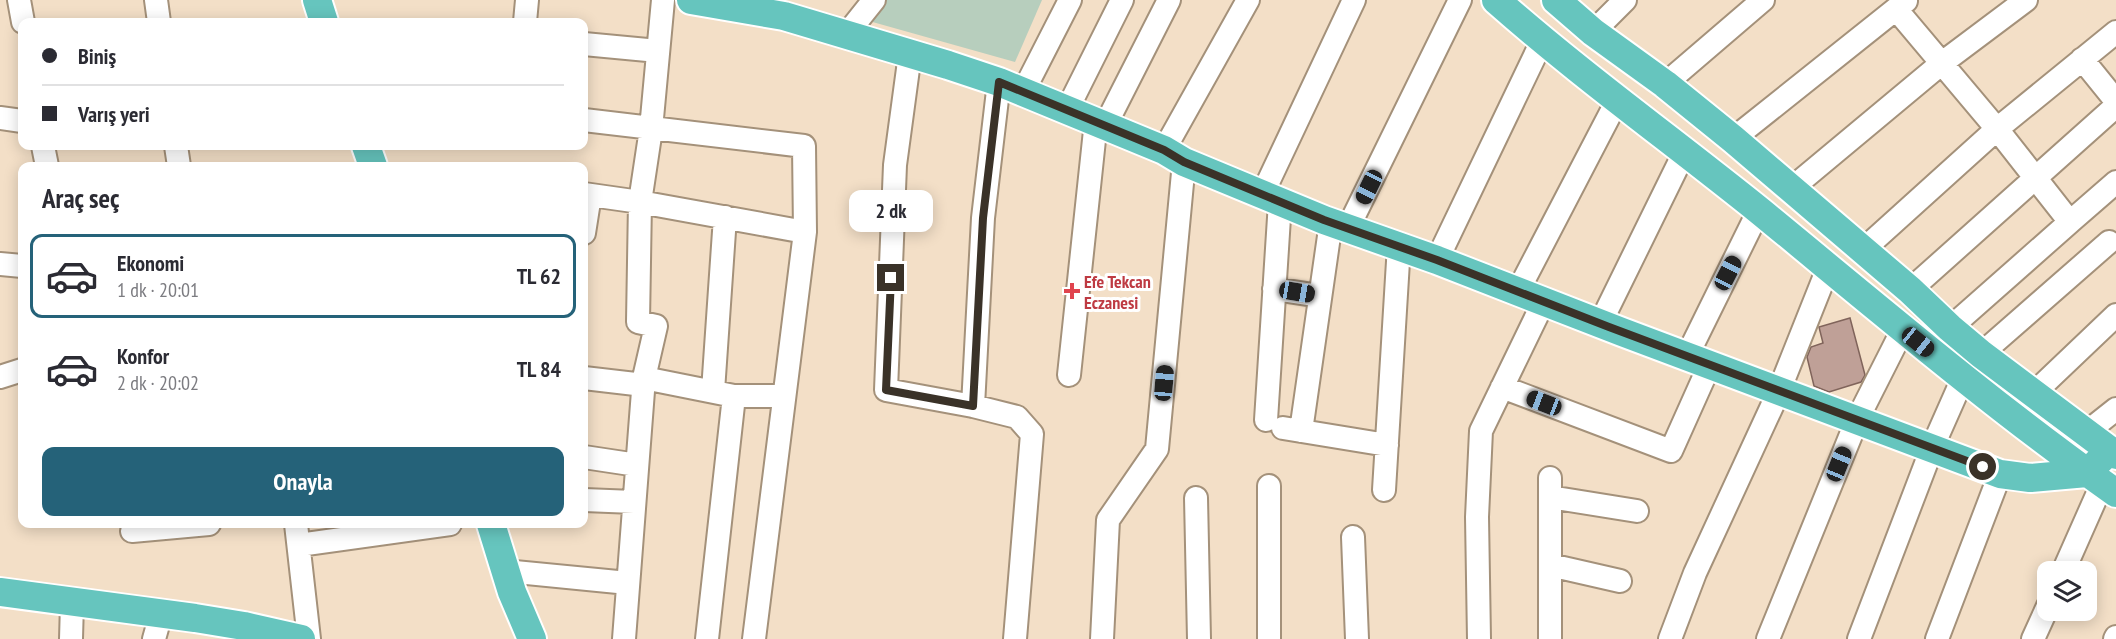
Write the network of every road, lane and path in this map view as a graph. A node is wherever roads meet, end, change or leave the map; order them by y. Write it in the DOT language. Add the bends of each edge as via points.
graph roads {
  1 [pos="19,0"];
  2 [pos="156,0"];
  3 [pos="317,0"];
  4 [pos="527,0"];
  5 [pos="663,0"];
  6 [pos="691,0"];
  7 [pos="874,0"];
  8 [pos="1070,0"];
  9 [pos="1122,0"];
  10 [pos="1169,0"];
  11 [pos="1248,0"];
  12 [pos="1354,0"];
  13 [pos="1460,0"];
  14 [pos="1496,0"];
  15 [pos="1556,0"];
  16 [pos="1625,0"];
  17 [pos="1763,0"];
  18 [pos="2026,0"];
  19 [pos="1901,5"];
  20 [pos="773,7"];
  21 [pos="21,18"];
  22 [pos="158,18"];
  23 [pos="323,18"];
  24 [pos="525,18"];
  25 [pos="1593,32"];
  26 [pos="2116,32"];
  27 [pos="846,35"];
  28 [pos="1542,41"];
  29 [pos="588,44"];
  30 [pos="658,51"];
  31 [pos="910,54"];
  32 [pos="2082,59"];
  33 [pos="1942,63"];
  34 [pos="1665,84"];
  35 [pos="1011,87"];
  36 [pos="1618,99"];
  37 [pos="2116,101"];
  38 [pos="2116,106"];
  39 [pos="1067,110"];
  40 [pos="0,117"];
  41 [pos="18,120"];
  42 [pos="588,121"];
  43 [pos="1101,124"];
  44 [pos="651,129"];
  45 [pos="1997,129"];
  46 [pos="1733,139"];
  47 [pos="1684,153"];
  48 [pos="1174,156"];
  49 [pos="2035,178"];
  50 [pos="2116,182"];
  51 [pos="1792,188"];
  52 [pos="588,195"];
  53 [pos="1271,198"];
  54 [pos="640,202"];
  55 [pos="1759,210"];
  56 [pos="725,218"];
  57 [pos="2070,222"];
  58 [pos="1339,225"];
  59 [pos="805,232"];
  60 [pos="2109,242"];
  61 [pos="1399,245"];
  62 [pos="1863,250"];
  63 [pos="1437,260"];
  64 [pos="0,264"];
  65 [pos="18,266"];
  66 [pos="1828,268"];
  67 [pos="1274,289"];
  68 [pos="1910,290"];
  69 [pos="1320,296"];
  70 [pos="1531,296"];
  71 [pos="2116,315"];
  72 [pos="1600,324"];
  73 [pos="1950,328"];
  74 [pos="1903,329"];
  75 [pos="1981,354"];
  76 [pos="1699,360"];
  77 [pos="18,371"];
  78 [pos="1070,375"];
  79 [pos="0,377"];
  80 [pos="588,378"];
  81 [pos="1963,378"];
  82 [pos="644,382"];
  83 [pos="1502,387"];
  84 [pos="1779,391"];
  85 [pos="723,393"];
  86 [pos="2033,393"];
  87 [pos="783,396"];
  88 [pos="973,406"];
  89 [pos="2116,409"];
  90 [pos="1857,420"];
  91 [pos="1283,427"];
  92 [pos="2087,432"];
  93 [pos="1387,445"];
  94 [pos="1932,447"];
  95 [pos="2113,452"];
  96 [pos="588,459"];
  97 [pos="638,465"];
  98 [pos="2057,466"];
  99 [pos="2000,474"];
  100 [pos="2102,483"];
  101 [pos="1269,486"];
  102 [pos="1384,490"];
  103 [pos="1196,498"];
  104 [pos="588,500"];
  105 [pos="634,502"];
  106 [pos="1637,511"];
  107 [pos="165,528"];
  108 [pos="389,528"];
  109 [pos="491,528"];
  110 [pos="132,531"];
  111 [pos="297,534"];
  112 [pos="1353,537"];
  113 [pos="2068,561"];
  114 [pos="1550,565"];
  115 [pos="506,571"];
  116 [pos="1620,581"];
  117 [pos="628,583"];
  118 [pos="0,592"];
  119 [pos="72,603"];
  120 [pos="2041,621"];
  121 [pos="158,626"];
  122 [pos="244,632"];
  123 [pos="298,638"];
  124 [pos="71,639"];
  125 [pos="532,639"];
  126 [pos="624,639"];
  127 [pos="707,639"];
  128 [pos="754,639"];
  129 [pos="1015,639"];
  130 [pos="1102,639"];
  131 [pos="1199,639"];
  132 [pos="1269,639"];
  133 [pos="1357,639"];
  134 [pos="1479,639"];
  135 [pos="1550,639"];
  136 [pos="1670,639"];
  137 [pos="1768,639"];
  138 [pos="1859,639"];
  139 [pos="1937,639"];
  140 [pos="2033,639"];
  1 -- 21 [label="street"];
  2 -- 22 [label="street"];
  3 -- 23 [label="main road"];
  4 -- 24 [label="street"];
  5 -- 30 [label="street"];
  6 -- 20 [label="main road"];
  7 -- 27 [label="street"];
  8 -- 35 [label="street"];
  9 -- 39 [label="street"];
  10 -- 43 [label="street"];
  11 -- 48 [label="street"];
  12 -- 53 [label="street"];
  13 -- 58 [label="street"];
  14 -- 28 [label="main road"];
  15 -- 25 [label="main road"];
  16 -- 25 [label="street"];
  17 -- 34 [label="street"];
  18 -- 33 [label="street"];
  19 -- 33 [label="street"];
  19 -- 46 [label="street"];
  20 -- 27 [label="main road"];
  25 -- 34 [label="main road"];
  26 -- 32 [label="street"];
  27 -- 31 [label="main road"];
  28 -- 36 [label="main road"];
  28 -- 63 [label="street"];
  29 -- 30 [label="street"];
  30 -- 44 [label="street"];
  31 -- 35 [label="main road"];
  31 -- 88 [label="street" via="896,165 886,390"];
  32 -- 37 [label="street"];
  32 -- 45 [label="street"];
  33 -- 45 [label="street"];
  33 -- 51 [label="street"];
  34 -- 46 [label="main road"];
  35 -- 39 [label="main road"];
  35 -- 88 [label="street" via="983,218"];
  36 -- 47 [label="main road"];
  36 -- 70 [label="street"];
  38 -- 49 [label="street"];
  39 -- 43 [label="main road"];
  40 -- 41 [label="street"];
  42 -- 44 [label="street"];
  43 -- 48 [label="main road"];
  43 -- 78 [label="street"];
  44 -- 54 [label="street"];
  44 -- 59 [label="street" via="804,146"];
  45 -- 49 [label="street"];
  45 -- 62 [label="street"];
  46 -- 51 [label="main road"];
  47 -- 55 [label="main road"];
  47 -- 72 [label="street"];
  48 -- 53 [label="main road"];
  48 -- 130 [label="street" via="1157,449 1108,520"];
  49 -- 57 [label="street"];
  49 -- 68 [label="street"];
  50 -- 57 [label="street"];
  51 -- 62 [label="main road"];
  52 -- 54 [label="street"];
  53 -- 58 [label="main road"];
  53 -- 67 [label="street"];
  54 -- 56 [label="street"];
  54 -- 82 [label="street" via="638,322 656,326"];
  55 -- 66 [label="main road"];
  55 -- 76 [label="street"];
  56 -- 59 [label="street"];
  56 -- 85 [label="street"];
  57 -- 73 [label="street"];
  58 -- 61 [label="main road"];
  58 -- 69 [label="street"];
  59 -- 87 [label="street"];
  60 -- 75 [label="street"];
  61 -- 63 [label="main road"];
  61 -- 93 [label="street"];
  62 -- 68 [label="main road"];
  63 -- 70 [label="main road"];
  64 -- 65 [label="street"];
  66 -- 74 [label="main road"];
  66 -- 84 [label="street"];
  67 -- 69 [label="street"];
  67 -- 91 [label="street"];
  68 -- 73 [label="main road"];
  69 -- 91 [label="street"];
  70 -- 72 [label="main road"];
  70 -- 83 [label="street"];
  71 -- 86 [label="street"];
  72 -- 76 [label="main road"];
  73 -- 75 [label="main road"];
  74 -- 81 [label="main road"];
  74 -- 90 [label="street"];
  75 -- 86 [label="main road"];
  76 -- 83 [label="street" via="1671,451"];
  76 -- 84 [label="main road"];
  77 -- 79 [label="street"];
  80 -- 82 [label="street"];
  81 -- 94 [label="street"];
  81 -- 98 [label="main road"];
  82 -- 85 [label="street"];
  82 -- 97 [label="street"];
  83 -- 134 [label="street" via="1481,431"];
  84 -- 90 [label="main road"];
  84 -- 136 [label="street" via="1695,573"];
  85 -- 87 [label="street"];
  85 -- 127 [label="street"];
  86 -- 92 [label="main road"];
  87 -- 128 [label="street"];
  88 -- 129 [label="street" via="1017,417 1032,434"];
  89 -- 92 [label="street"];
  90 -- 94 [label="main road"];
  90 -- 137 [label="street"];
  91 -- 93 [label="street"];
  92 -- 95 [label="main road"];
  92 -- 98 [label="main road"];
  93 -- 102 [label="street"];
  94 -- 99 [label="main road"];
  94 -- 138 [label="street"];
  95 -- 100 [label="main road"];
  96 -- 97 [label="street"];
  97 -- 105 [label="street"];
  98 -- 99 [label="main road" via="2030,478"];
  98 -- 100 [label="main road"];
  99 -- 139 [label="street"];
  100 -- 113 [label="street"];
  101 -- 132 [label="street"];
  103 -- 131 [label="street"];
  104 -- 105 [label="street"];
  105 -- 117 [label="street"];
  106 -- 114 [label="street" via="1550,487"];
  107 -- 110 [label="street"];
  108 -- 111 [label="street"];
  109 -- 115 [label="main road"];
  111 -- 123 [label="street"];
  112 -- 133 [label="street"];
  114 -- 116 [label="street"];
  114 -- 135 [label="street"];
  115 -- 117 [label="street"];
  115 -- 125 [label="main road"];
  117 -- 126 [label="street"];
  118 -- 119 [label="main road"];
  119 -- 121 [label="main road"];
  119 -- 124 [label="street"];
  120 -- 140 [label="street"];
  121 -- 122 [label="main road"];
  122 -- 123 [label="main road"];
}
